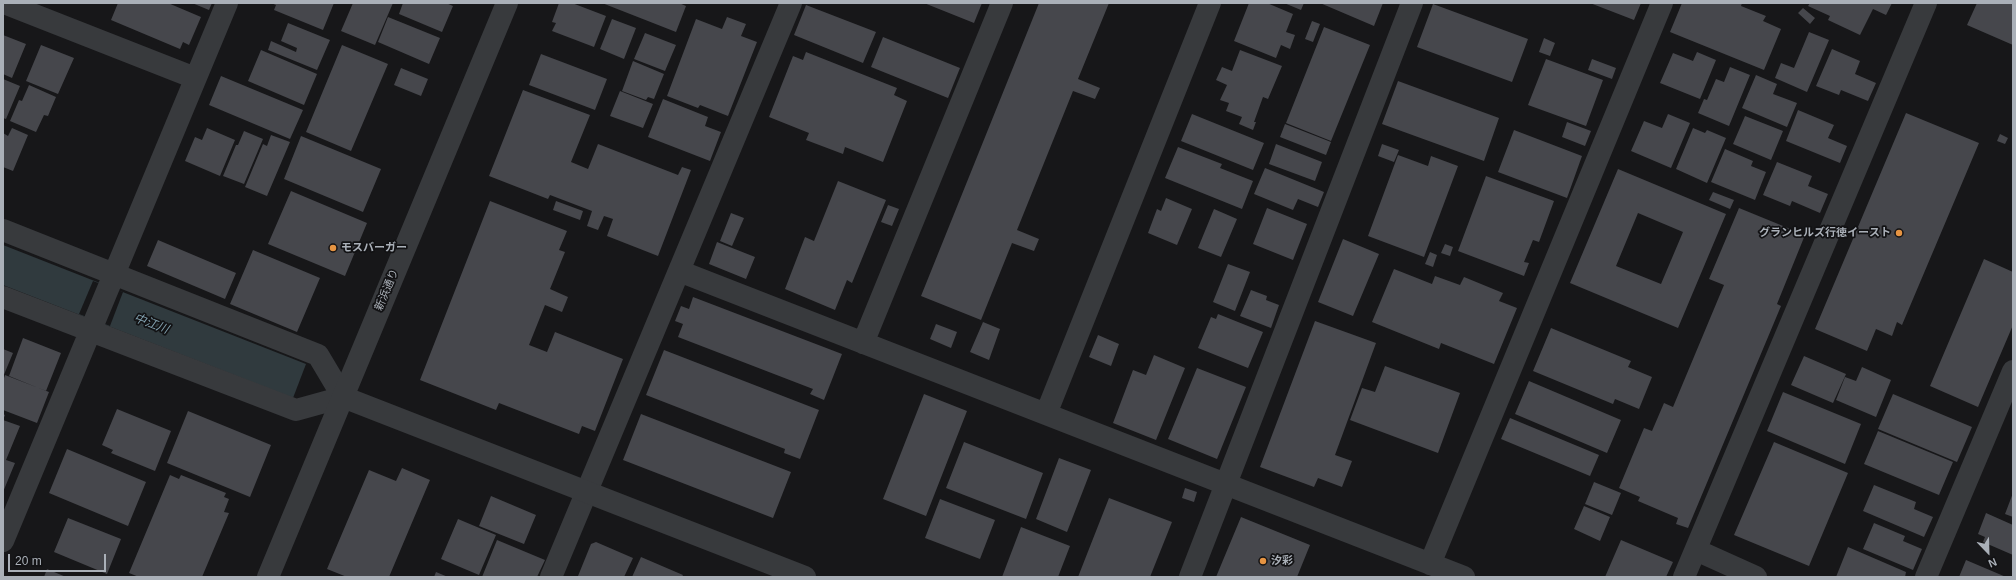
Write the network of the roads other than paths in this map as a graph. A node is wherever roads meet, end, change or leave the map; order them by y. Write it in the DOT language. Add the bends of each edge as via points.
graph roads {
  1 [pos="4,3"];
  2 [pos="227,3"];
  3 [pos="507,3"];
  4 [pos="791,3"];
  5 [pos="1002,3"];
  6 [pos="1210,3"];
  7 [pos="1412,3"];
  8 [pos="1662,3"];
  9 [pos="1926,3"];
  10 [pos="195,78"];
  11 [pos="3,230"];
  12 [pos="679,271"];
  13 [pos="112,280"];
  14 [pos="3,297"];
  15 [pos="93,326"];
  16 [pos="863,344"];
  17 [pos="2013,371"];
  18 [pos="343,397"];
  19 [pos="1046,414"];
  20 [pos="1225,484"];
  21 [pos="586,491"];
  22 [pos="5,532"];
  23 [pos="1696,550"];
  24 [pos="1430,564"];
  25 [pos="268,577"];
  26 [pos="551,577"];
  27 [pos="805,577"];
  28 [pos="1190,577"];
  29 [pos="1464,577"];
  30 [pos="1684,577"];
  31 [pos="1756,577"];
  32 [pos="1926,577"];
  1 -- 10 [label="street"];
  2 -- 10 [label="street"];
  3 -- 18 [label="street, 新浜通り"];
  4 -- 12 [label="street"];
  5 -- 16 [label="street"];
  6 -- 19 [label="street"];
  7 -- 20 [label="street"];
  8 -- 24 [label="street"];
  9 -- 23 [label="street"];
  10 -- 13 [label="street"];
  11 -- 13 [label="street"];
  12 -- 16 [label="street"];
  12 -- 21 [label="street"];
  13 -- 15 [label="street"];
  13 -- 18 [label="street" via="318,355"];
  14 -- 15 [label="street"];
  15 -- 18 [label="street" via="296,410"];
  15 -- 22 [label="street"];
  16 -- 19 [label="street"];
  17 -- 32 [label="street"];
  18 -- 21 [label="street"];
  18 -- 25 [label="street, 新浜通り"];
  19 -- 20 [label="street"];
  20 -- 24 [label="street"];
  20 -- 28 [label="street"];
  21 -- 26 [label="street"];
  21 -- 27 [label="street"];
  23 -- 30 [label="street"];
  23 -- 31 [label="street"];
  24 -- 29 [label="street"];
}
